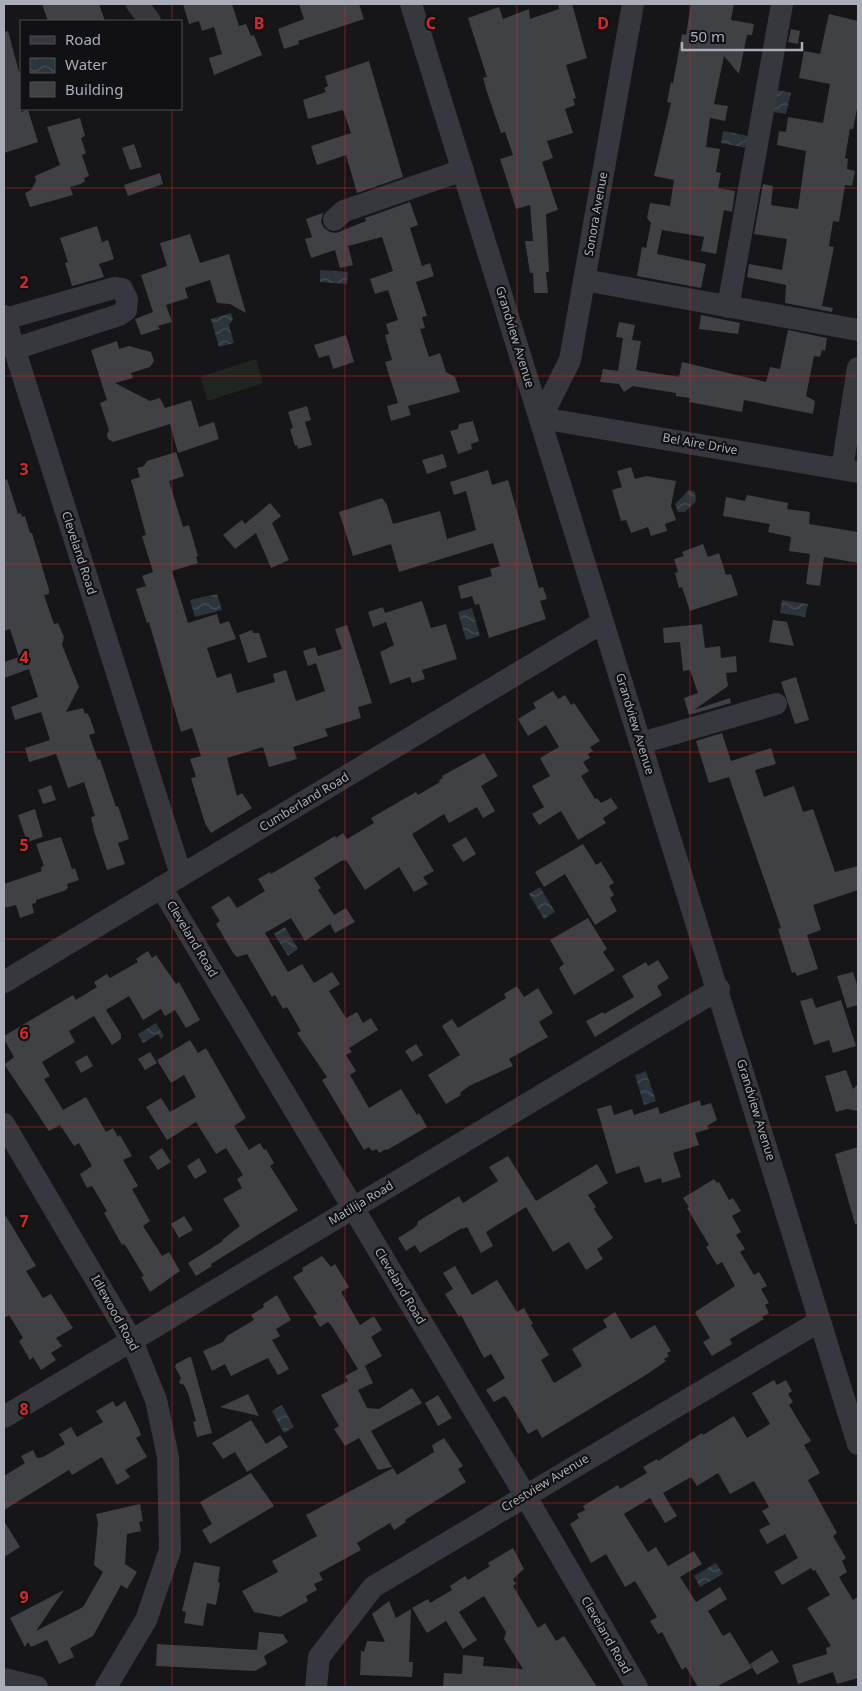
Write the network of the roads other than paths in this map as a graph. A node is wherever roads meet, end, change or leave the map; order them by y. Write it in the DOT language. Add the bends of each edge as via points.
graph roads {
  1 [pos="137,4"];
  2 [pos="411,4"];
  3 [pos="633,4"];
  4 [pos="782,4"];
  5 [pos="149,20"];
  6 [pos="463,170"];
  7 [pos="334,220"];
  8 [pos="584,280"];
  9 [pos="728,307"];
  10 [pos="4,318"];
  11 [pos="858,330"];
  12 [pos="14,350"];
  13 [pos="858,368"];
  14 [pos="541,418"];
  15 [pos="850,470"];
  16 [pos="603,622"];
  17 [pos="776,704"];
  18 [pos="641,743"];
  19 [pos="182,875"];
  20 [pos="161,887"];
  21 [pos="4,982"];
  22 [pos="718,990"];
  23 [pos="4,1124"];
  24 [pos="353,1208"];
  25 [pos="820,1321"];
  26 [pos="132,1341"];
  27 [pos="4,1417"];
  28 [pos="858,1444"];
  29 [pos="525,1495"];
  30 [pos="4,1679"];
  31 [pos="37,1687"];
  32 [pos="106,1687"];
  33 [pos="316,1687"];
  34 [pos="637,1687"];
  1 -- 5 [label="street"];
  2 -- 6 [label="street, Grandview Avenue"];
  3 -- 8 [label="street, Sonora Avenue"];
  4 -- 9 [label="street"];
  6 -- 7 [label="street" via="344,211"];
  6 -- 14 [label="street, Grandview Avenue"];
  8 -- 9 [label="street"];
  8 -- 14 [label="street, Sonora Avenue" via="570,360"];
  9 -- 11 [label="street"];
  10 -- 12 [label="street, Cleveland Road"];
  10 -- 12 [label="street" via="114,288 122,289 127,299 126,310 119,314"];
  12 -- 19 [label="street, Cleveland Road"];
  13 -- 15 [label="street"];
  14 -- 15 [label="street, Bel Aire Drive"];
  14 -- 16 [label="street, Grandview Avenue"];
  16 -- 18 [label="street, Grandview Avenue"];
  16 -- 19 [label="street, Cumberland Road"];
  17 -- 18 [label="street"];
  18 -- 22 [label="street, Grandview Avenue"];
  19 -- 20 [label="street, Cumberland Road"];
  20 -- 21 [label="street, Cumberland Road"];
  20 -- 24 [label="street, Cleveland Road"];
  22 -- 24 [label="street, Matilija Road"];
  22 -- 25 [label="street, Grandview Avenue"];
  23 -- 26 [label="street, Idlewood Road"];
  24 -- 26 [label="street, Matilija Road"];
  24 -- 29 [label="street, Cleveland Road"];
  25 -- 28 [label="street, Grandview Avenue"];
  25 -- 29 [label="street, Crestview Avenue"];
  26 -- 27 [label="street, Matilija Road"];
  26 -- 32 [label="street, Idlewood Road" via="156,1400 168,1457 170,1550 146,1620"];
  29 -- 33 [label="street, Crestview Avenue" via="373,1587 320,1657"];
  29 -- 34 [label="street, Cleveland Road"];
  30 -- 31 [label="street"];
}
